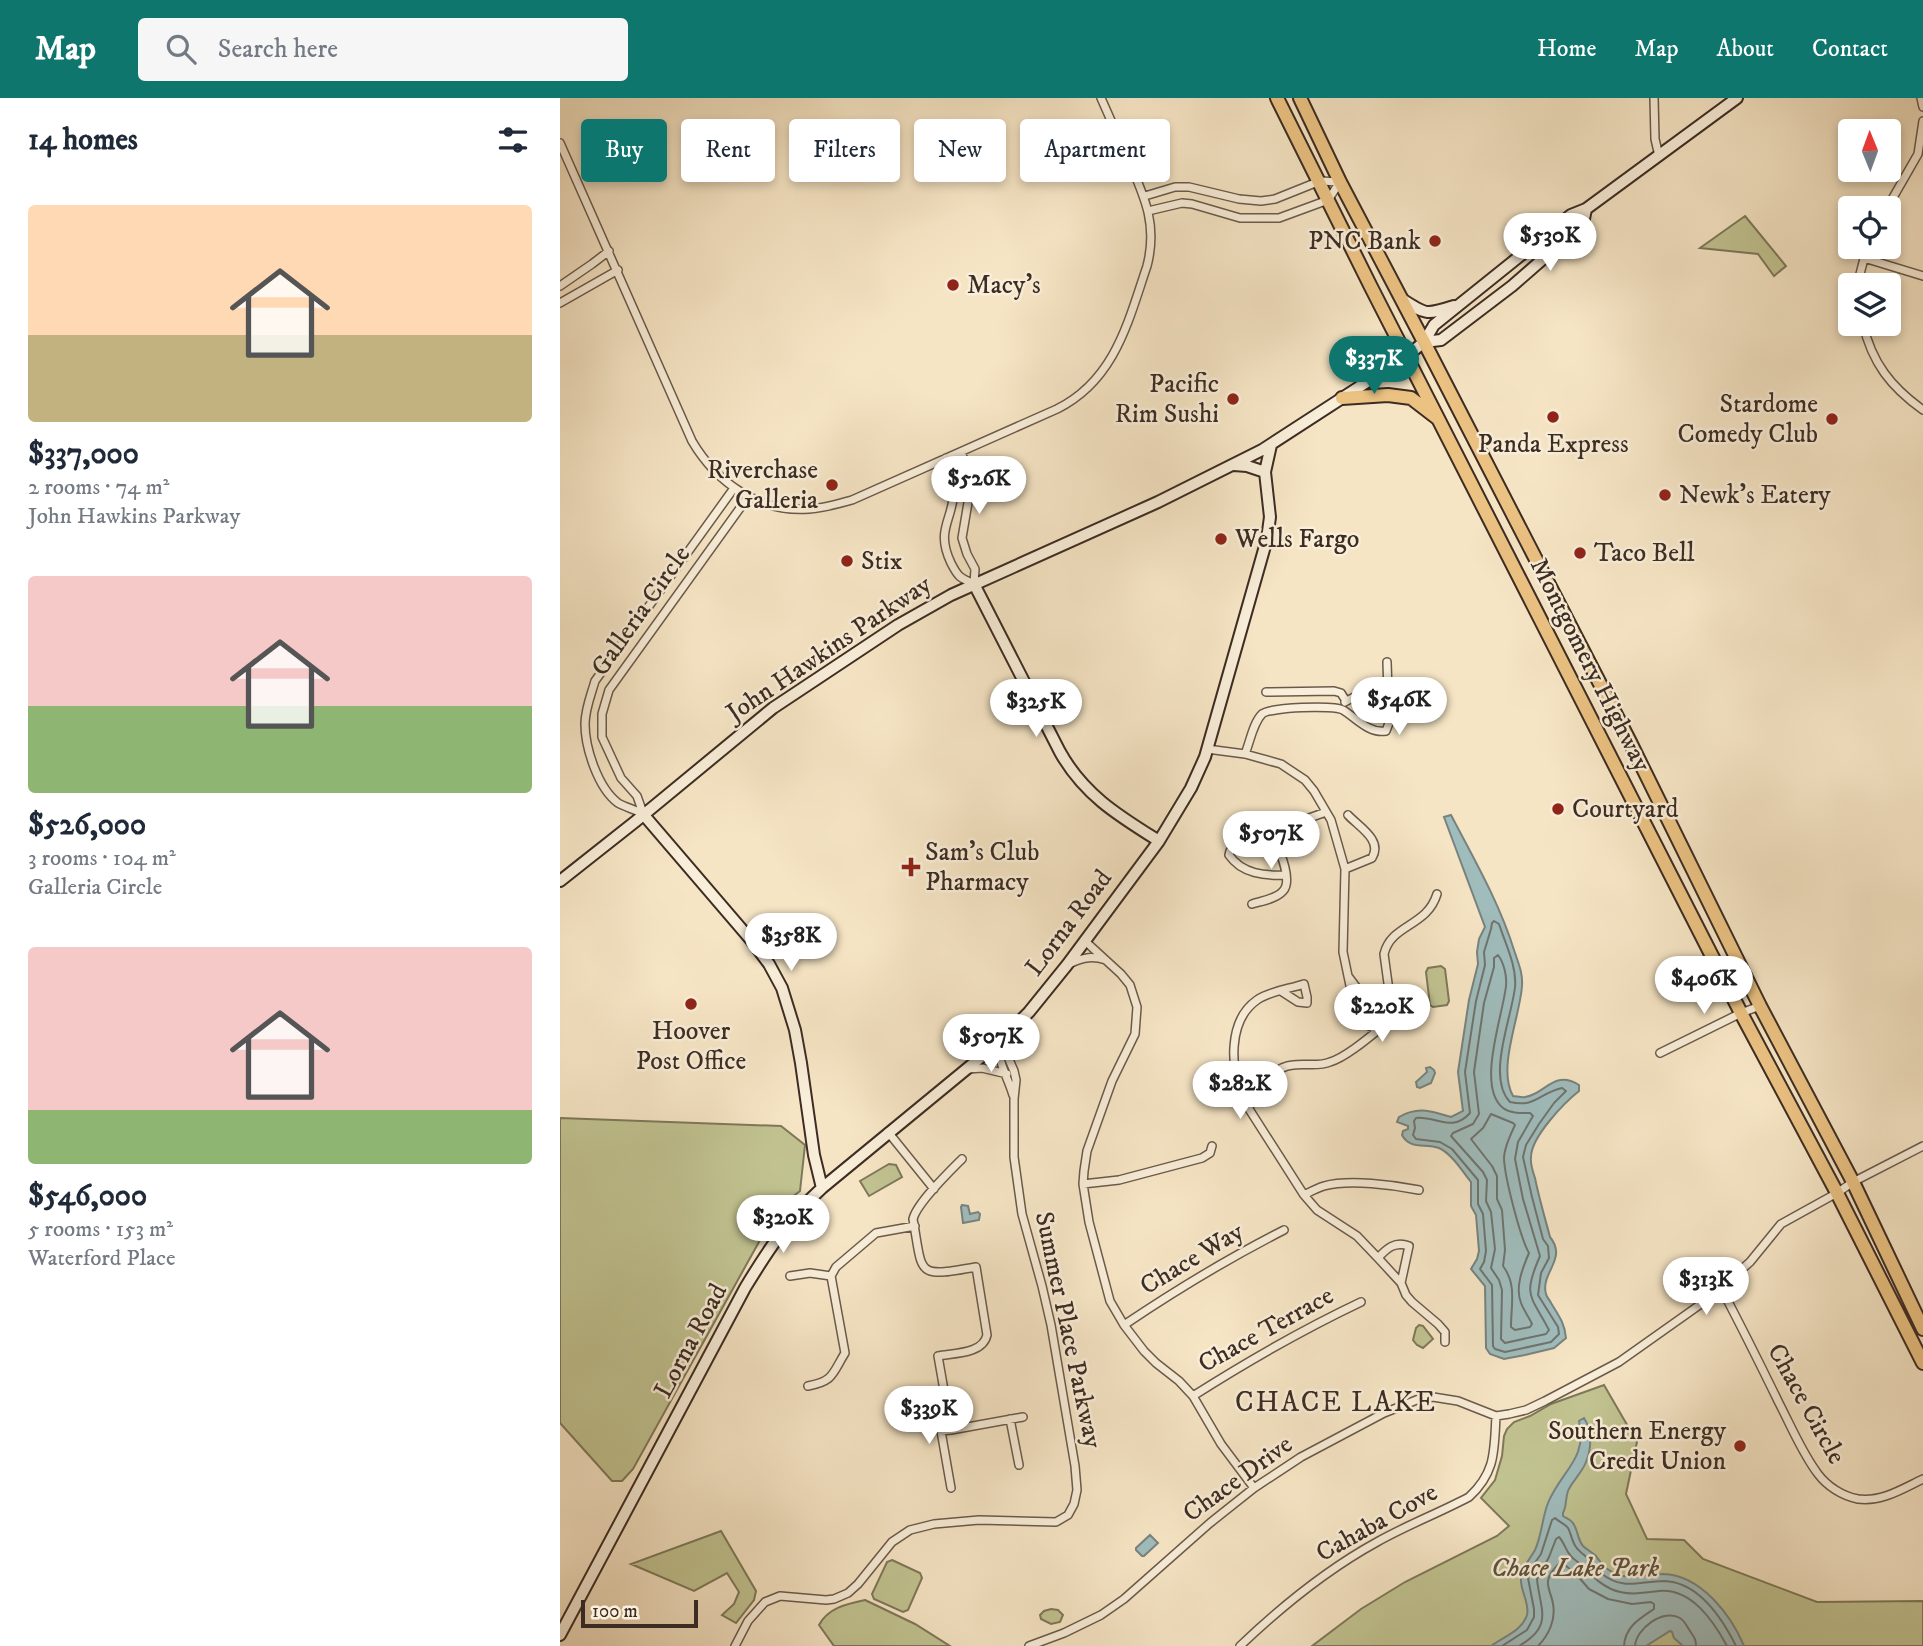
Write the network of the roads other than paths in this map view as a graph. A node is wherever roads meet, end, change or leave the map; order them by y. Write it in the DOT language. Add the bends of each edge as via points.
graph roads {
  1 [pos="1101,98"];
  2 [pos="1277,98"];
  3 [pos="1300,98"];
  4 [pos="1654,98"];
  5 [pos="1737,98"];
  6 [pos="1922,98"];
  7 [pos="1923,107"];
  8 [pos="1923,121"];
  9 [pos="560,143"];
  10 [pos="1660,156"];
  11 [pos="1320,181"];
  12 [pos="1340,182"];
  13 [pos="1144,196"];
  14 [pos="1894,196"];
  15 [pos="1328,200"];
  16 [pos="1586,209"];
  17 [pos="1148,211"];
  18 [pos="609,251"];
  19 [pos="1867,259"];
  20 [pos="618,270"];
  21 [pos="1923,276"];
  22 [pos="560,286"];
  23 [pos="1401,299"];
  24 [pos="560,303"];
  25 [pos="1460,304"];
  26 [pos="1866,336"];
  27 [pos="1424,342"];
  28 [pos="1406,356"];
  29 [pos="1342,398"];
  30 [pos="1923,410"];
  31 [pos="1441,421"];
  32 [pos="1271,445"];
  33 [pos="961,452"];
  34 [pos="946,458"];
  35 [pos="1234,465"];
  36 [pos="1265,472"];
  37 [pos="734,488"];
  38 [pos="748,497"];
  39 [pos="974,584"];
  40 [pos="1387,662"];
  41 [pos="1388,688"];
  42 [pos="1266,692"];
  43 [pos="1287,692"];
  44 [pos="1346,701"];
  45 [pos="1341,708"];
  46 [pos="1287,709"];
  47 [pos="1208,749"];
  48 [pos="1245,754"];
  49 [pos="1326,812"];
  50 [pos="643,814"];
  51 [pos="1348,815"];
  52 [pos="1272,832"];
  53 [pos="1159,841"];
  54 [pos="1345,869"];
  55 [pos="1286,875"];
  56 [pos="560,880"];
  57 [pos="1437,894"];
  58 [pos="1252,904"];
  59 [pos="1085,941"];
  60 [pos="1109,961"];
  61 [pos="1067,965"];
  62 [pos="1348,976"];
  63 [pos="1281,991"];
  64 [pos="1760,1006"];
  65 [pos="1741,1013"];
  66 [pos="1378,1031"];
  67 [pos="997,1044"];
  68 [pos="1660,1054"];
  69 [pos="968,1069"];
  70 [pos="1007,1074"];
  71 [pos="1014,1099"];
  72 [pos="1248,1108"];
  73 [pos="888,1132"];
  74 [pos="1212,1146"];
  75 [pos="1923,1146"];
  76 [pos="962,1159"];
  77 [pos="1853,1182"];
  78 [pos="1083,1184"];
  79 [pos="822,1188"];
  80 [pos="934,1189"];
  81 [pos="1419,1190"];
  82 [pos="1837,1193"];
  83 [pos="1304,1195"];
  84 [pos="915,1226"];
  85 [pos="1284,1230"];
  86 [pos="1378,1258"];
  87 [pos="790,1276"];
  88 [pos="831,1276"];
  89 [pos="1401,1283"];
  90 [pos="1721,1287"];
  91 [pos="1361,1302"];
  92 [pos="1124,1325"];
  93 [pos="1923,1329"];
  94 [pos="1445,1342"];
  95 [pos="1923,1363"];
  96 [pos="808,1386"];
  97 [pos="1193,1396"];
  98 [pos="1496,1416"];
  99 [pos="1023,1417"];
  100 [pos="1010,1419"];
  101 [pos="951,1430"];
  102 [pos="1019,1465"];
  103 [pos="1923,1479"];
  104 [pos="951,1488"];
  105 [pos="1254,1488"];
  106 [pos="560,1635"];
  107 [pos="735,1646"];
  108 [pos="1030,1646"];
  109 [pos="1240,1646"];
  1 -- 13 [label="street"];
  2 -- 11 [label="main road, Montgomery Highway"];
  3 -- 12 [label="main road, Montgomery Highway"];
  4 -- 10 [label="street"];
  5 -- 10 [label="street"];
  6 -- 7 [label="street"];
  8 -- 14 [label="street" via="1918,153"];
  9 -- 18 [label="street"];
  10 -- 16 [label="street"];
  11 -- 12 [label="street"];
  11 -- 13 [label="street" via="1261,201 1189,187"];
  11 -- 15 [label="main road, Montgomery Highway"];
  12 -- 15 [label="street"];
  12 -- 23 [label="main road, Montgomery Highway"];
  13 -- 17 [label="street"];
  15 -- 17 [label="street" via="1266,219 1240,218 1182,203"];
  15 -- 28 [label="main road, Montgomery Highway"];
  16 -- 25 [label="street" via="1571,215"];
  16 -- 27 [label="street" via="1583,224 1512,286 1441,340"];
  17 -- 33 [label="street" via="1152,231 1147,266 1104,371 1069,403"];
  18 -- 20 [label="street"];
  18 -- 22 [label="street"];
  19 -- 21 [label="street"];
  20 -- 24 [label="street"];
  20 -- 37 [label="street" via="692,441 713,471"];
  23 -- 25 [label="street" via="1429,313"];
  23 -- 27 [label="main road, Montgomery Highway"];
  25 -- 27 [label="street" via="1434,326"];
  26 -- 30 [label="street" via="1886,377"];
  27 -- 28 [label="street, John Hawkins Parkway"];
  27 -- 64 [label="main road, Montgomery Highway"];
  28 -- 29 [label="street, John Hawkins Parkway"];
  28 -- 31 [label="main road, Montgomery Highway"];
  29 -- 31 [label="main road" via="1411,398"];
  29 -- 32 [label="street, John Hawkins Parkway"];
  31 -- 65 [label="main road, Montgomery Highway"];
  32 -- 35 [label="street, John Hawkins Parkway"];
  32 -- 36 [label="street, Lorna Road"];
  33 -- 34 [label="street"];
  33 -- 39 [label="street" via="971,485 962,538 975,569"];
  34 -- 38 [label="street" via="827,507 781,507"];
  34 -- 39 [label="street" via="955,487 945,550 958,577"];
  35 -- 36 [label="street"];
  35 -- 39 [label="street, John Hawkins Parkway"];
  36 -- 47 [label="street, Lorna Road" via="1270,517 1267,539"];
  37 -- 38 [label="street"];
  37 -- 50 [label="street, Galleria Circle" via="595,681 587,706 585,724 592,764 618,803"];
  38 -- 50 [label="street, Galleria Circle" via="609,690 602,737"];
  39 -- 50 [label="street, John Hawkins Parkway" via="898,625 773,708"];
  39 -- 53 [label="street" via="1073,772 1114,813"];
  40 -- 41 [label="street"];
  41 -- 44 [label="street"];
  41 -- 45 [label="street" via="1390,723 1385,731 1376,732"];
  42 -- 43 [label="street"];
  43 -- 44 [label="street" via="1334,691"];
  43 -- 46 [label="street"];
  44 -- 45 [label="street"];
  45 -- 46 [label="street"];
  46 -- 48 [label="street" via="1262,715"];
  47 -- 48 [label="street"];
  47 -- 53 [label="street, Lorna Road" via="1191,789"];
  48 -- 49 [label="street" via="1295,772"];
  49 -- 52 [label="street"];
  49 -- 54 [label="street"];
  50 -- 56 [label="street, John Hawkins Parkway"];
  50 -- 79 [label="street" via="751,940 781,986 795,1030"];
  51 -- 54 [label="street" via="1369,835 1376,850 1372,858"];
  52 -- 55 [label="street"];
  52 -- 55 [label="street" via="1236,844 1229,855 1258,874"];
  53 -- 59 [label="street, Lorna Road"];
  54 -- 62 [label="street" via="1343,952"];
  55 -- 58 [label="street" via="1282,894"];
  57 -- 66 [label="street" via="1423,916 1385,947 1390,1009 1388,1023"];
  59 -- 60 [label="street"];
  59 -- 61 [label="street, Lorna Road"];
  60 -- 61 [label="street" via="1081,958"];
  60 -- 78 [label="street" via="1130,985 1137,1023 1087,1151"];
  61 -- 67 [label="street, Lorna Road"];
  62 -- 66 [label="street" via="1377,1021"];
  62 -- 66 [label="street" via="1358,1013"];
  63 -- 72 [label="street" via="1257,1000 1235,1030 1238,1086"];
  64 -- 65 [label="street"];
  64 -- 77 [label="main road, Montgomery Highway"];
  65 -- 68 [label="street"];
  65 -- 82 [label="main road, Montgomery Highway"];
  66 -- 72 [label="street" via="1332,1062 1283,1067 1273,1073"];
  67 -- 69 [label="street, Lorna Road"];
  67 -- 70 [label="street, Summer Place Parkway"];
  67 -- 71 [label="street, Summer Place Parkway" via="1005,1050 1014,1071"];
  69 -- 70 [label="street"];
  69 -- 73 [label="street, Lorna Road"];
  70 -- 71 [label="street, Summer Place Parkway"];
  71 -- 107 [label="street, Summer Place Parkway" via="1014,1157 1022,1214 1048,1312 1075,1466 1072,1511 1056,1522 979,1520 910,1530 892,1542 848,1593 826,1600 780,1596 765,1602"];
  72 -- 83 [label="street"];
  73 -- 79 [label="street, Lorna Road"];
  73 -- 80 [label="street"];
  74 -- 78 [label="street" via="1202,1158 1119,1180"];
  75 -- 77 [label="street"];
  76 -- 80 [label="street"];
  77 -- 82 [label="street"];
  77 -- 93 [label="main road, Montgomery Highway"];
  78 -- 92 [label="street" via="1110,1301"];
  79 -- 106 [label="street, Lorna Road" via="776,1238 745,1288"];
  80 -- 84 [label="street" via="915,1213"];
  81 -- 83 [label="street" via="1342,1184"];
  82 -- 90 [label="street" via="1781,1224 1750,1262"];
  82 -- 95 [label="main road, Montgomery Highway"];
  83 -- 86 [label="street"];
  84 -- 88 [label="street" via="876,1233"];
  84 -- 101 [label="street" via="920,1259 928,1272 976,1267 986,1340 979,1348 938,1356"];
  85 -- 92 [label="street, Chace Way" via="1224,1261"];
  86 -- 89 [label="street"];
  86 -- 89 [label="street" via="1392,1245 1409,1245"];
  87 -- 88 [label="street"];
  88 -- 96 [label="street" via="845,1353 826,1382"];
  89 -- 94 [label="street" via="1412,1302 1444,1332"];
  90 -- 98 [label="street" via="1619,1362 1526,1409"];
  90 -- 103 [label="street, Chace Circle" via="1796,1436 1831,1488 1856,1499 1873,1499"];
  91 -- 97 [label="street, Chace Terrace" via="1311,1325"];
  92 -- 97 [label="street" via="1144,1351"];
  97 -- 105 [label="street"];
  98 -- 105 [label="street, Chace Drive" via="1451,1399 1419,1399 1332,1439"];
  98 -- 109 [label="street, Cahaba Cove" via="1489,1471 1469,1497 1377,1542 1329,1572"];
  99 -- 100 [label="street"];
  100 -- 101 [label="street"];
  100 -- 102 [label="street"];
  101 -- 104 [label="street" via="941,1431"];
  105 -- 108 [label="street, Chace Drive" via="1124,1599 1101,1615"];
}
